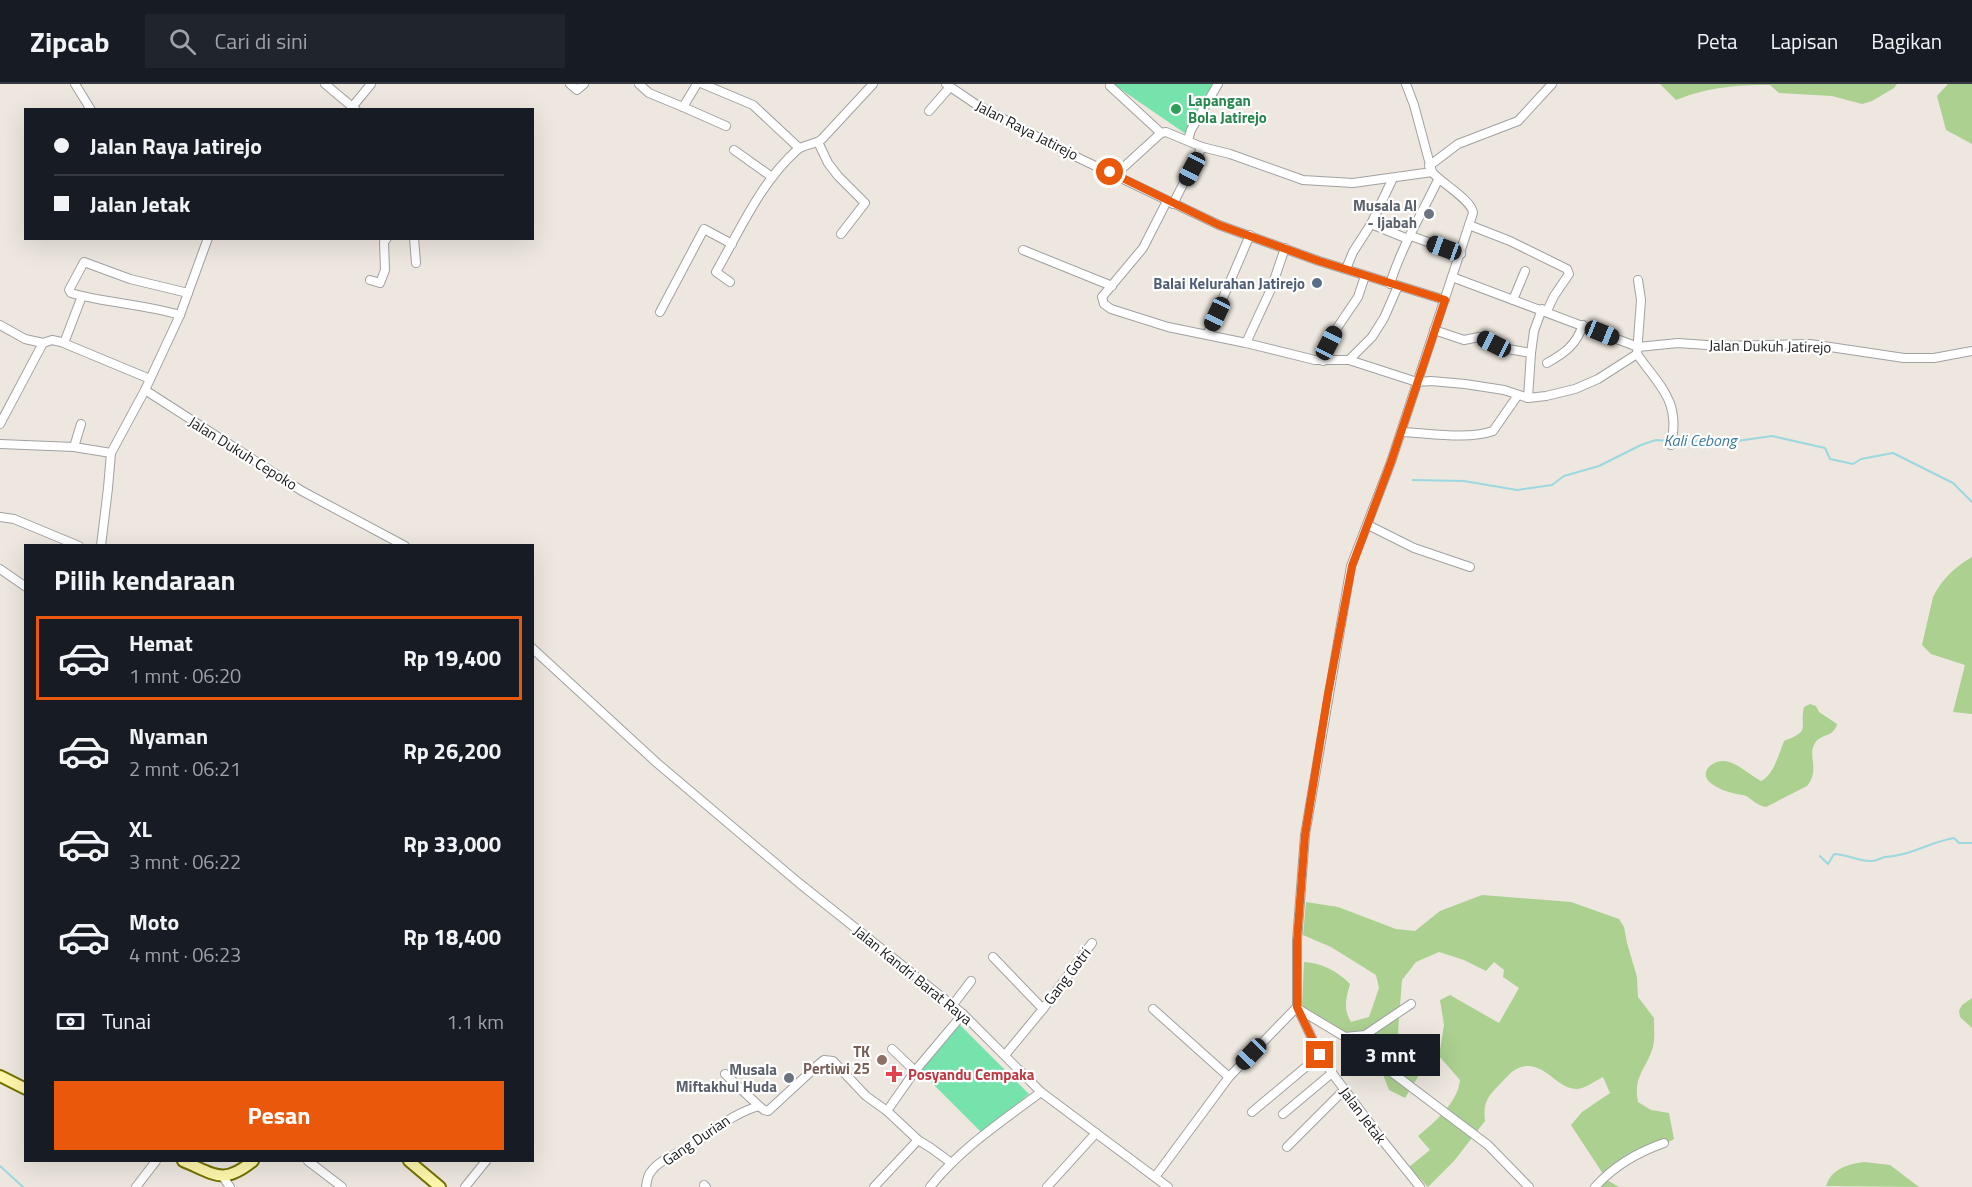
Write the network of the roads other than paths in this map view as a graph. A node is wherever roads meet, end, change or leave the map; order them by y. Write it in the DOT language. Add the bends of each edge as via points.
graph roads {
  1 [pos="75,84"];
  2 [pos="325,84"];
  3 [pos="371,84"];
  4 [pos="570,84"];
  5 [pos="584,84"];
  6 [pos="639,84"];
  7 [pos="697,84"];
  8 [pos="703,84"];
  9 [pos="873,84"];
  10 [pos="1218,84"];
  11 [pos="1406,84"];
  12 [pos="1552,84"];
  13 [pos="948,85"];
  14 [pos="1110,86"];
  15 [pos="683,107"];
  16 [pos="90,108"];
  17 [pos="354,108"];
  18 [pos="929,111"];
  19 [pos="726,126"];
  20 [pos="1161,133"];
  21 [pos="1188,140"];
  22 [pos="818,142"];
  23 [pos="1202,147"];
  24 [pos="799,148"];
  25 [pos="734,150"];
  26 [pos="1430,169"];
  27 [pos="1115,175"];
  28 [pos="772,177"];
  29 [pos="1393,178"];
  30 [pos="1438,180"];
  31 [pos="1170,202"];
  32 [pos="1371,224"];
  33 [pos="1469,225"];
  34 [pos="841,234"];
  35 [pos="1250,235"];
  36 [pos="1409,237"];
  37 [pos="207,240"];
  38 [pos="386,240"];
  39 [pos="414,240"];
  40 [pos="732,244"];
  41 [pos="1285,248"];
  42 [pos="1023,250"];
  43 [pos="1461,254"];
  44 [pos="416,263"];
  45 [pos="1346,269"];
  46 [pos="1525,271"];
  47 [pos="1365,276"];
  48 [pos="1452,277"];
  49 [pos="370,280"];
  50 [pos="1638,280"];
  51 [pos="730,282"];
  52 [pos="1394,285"];
  53 [pos="1112,286"];
  54 [pos="188,293"];
  55 [pos="82,296"];
  56 [pos="1445,300"];
  57 [pos="1513,300"];
  58 [pos="1544,310"];
  59 [pos="660,312"];
  60 [pos="180,315"];
  61 [pos="0,325"];
  62 [pos="1583,325"];
  63 [pos="1434,330"];
  64 [pos="1207,335"];
  65 [pos="44,343"];
  66 [pos="64,343"];
  67 [pos="1246,343"];
  68 [pos="1638,351"];
  69 [pos="1972,351"];
  70 [pos="1531,353"];
  71 [pos="1349,360"];
  72 [pos="1323,361"];
  73 [pos="1547,363"];
  74 [pos="150,379"];
  75 [pos="1417,382"];
  76 [pos="145,390"];
  77 [pos="1518,395"];
  78 [pos="1528,398"];
  79 [pos="0,424"];
  80 [pos="81,424"];
  81 [pos="1402,432"];
  82 [pos="1672,441"];
  83 [pos="0,444"];
  84 [pos="74,447"];
  85 [pos="111,453"];
  86 [pos="0,517"];
  87 [pos="1368,525"];
  88 [pos="74,544"];
  89 [pos="100,544"];
  90 [pos="401,544"];
  91 [pos="1470,567"];
  92 [pos="0,569"];
  93 [pos="24,586"];
  94 [pos="534,650"];
  95 [pos="1092,943"];
  96 [pos="993,957"];
  97 [pos="971,981"];
  98 [pos="1411,1004"];
  99 [pos="952,1006"];
  100 [pos="1297,1007"];
  101 [pos="1153,1009"];
  102 [pos="1043,1010"];
  103 [pos="963,1014"];
  104 [pos="1345,1037"];
  105 [pos="892,1049"];
  106 [pos="1005,1055"];
  107 [pos="1320,1055"];
  108 [pos="915,1071"];
  109 [pos="1332,1073"];
  110 [pos="725,1074"];
  111 [pos="0,1076"];
  112 [pos="1229,1077"];
  113 [pos="24,1088"];
  114 [pos="1344,1090"];
  115 [pos="1041,1092"];
  116 [pos="759,1106"];
  117 [pos="887,1110"];
  118 [pos="1252,1112"];
  119 [pos="1283,1114"];
  120 [pos="1096,1133"];
  121 [pos="918,1140"];
  122 [pos="1664,1143"];
  123 [pos="1287,1147"];
  124 [pos="155,1162"];
  125 [pos="186,1162"];
  126 [pos="252,1162"];
  127 [pos="309,1162"];
  128 [pos="410,1162"];
  129 [pos="485,1162"];
  130 [pos="950,1162"];
  131 [pos="223,1177"];
  132 [pos="1155,1177"];
  133 [pos="433,1185"];
  134 [pos="136,1187"];
  135 [pos="230,1187"];
  136 [pos="342,1187"];
  137 [pos="465,1187"];
  138 [pos="646,1187"];
  139 [pos="874,1187"];
  140 [pos="930,1187"];
  141 [pos="1047,1187"];
  142 [pos="1168,1187"];
  143 [pos="1420,1187"];
  144 [pos="1529,1187"];
  145 [pos="1594,1187"];
  1 -- 16 [label="street"];
  2 -- 17 [label="street"];
  3 -- 17 [label="street"];
  4 -- 5 [label="street" via="577,90"];
  6 -- 15 [label="street"];
  7 -- 15 [label="street"];
  8 -- 24 [label="street" via="753,105"];
  9 -- 22 [label="street"];
  10 -- 21 [label="street"];
  11 -- 26 [label="street"];
  12 -- 26 [label="street" via="1518,121 1458,144"];
  13 -- 18 [label="street"];
  13 -- 27 [label="street, Jalan Raya Jatirejo" via="976,105"];
  14 -- 20 [label="street"];
  15 -- 19 [label="street"];
  20 -- 21 [label="street"];
  20 -- 27 [label="street"];
  21 -- 23 [label="street"];
  22 -- 24 [label="street"];
  22 -- 34 [label="street" via="828,163 865,203"];
  23 -- 29 [label="street" via="1303,180 1353,183"];
  23 -- 31 [label="street"];
  24 -- 28 [label="street"];
  25 -- 28 [label="street"];
  26 -- 29 [label="street"];
  26 -- 30 [label="street"];
  27 -- 31 [label="street, Jalan Raya Jatirejo"];
  28 -- 40 [label="street"];
  29 -- 32 [label="street"];
  30 -- 33 [label="street" via="1471,206"];
  30 -- 36 [label="street"];
  31 -- 35 [label="street, Jalan Raya Jatirejo"];
  31 -- 53 [label="street" via="1143,248"];
  32 -- 36 [label="street"];
  32 -- 45 [label="street"];
  33 -- 43 [label="street"];
  33 -- 58 [label="street" via="1567,269 1568,279"];
  35 -- 41 [label="street, Jalan Raya Jatirejo"];
  35 -- 64 [label="street"];
  36 -- 43 [label="street"];
  36 -- 52 [label="street" via="1396,265"];
  37 -- 54 [label="street"];
  38 -- 49 [label="street" via="383,276 380,282"];
  39 -- 44 [label="street"];
  40 -- 51 [label="street" via="716,272"];
  40 -- 59 [label="street" via="704,229"];
  41 -- 45 [label="street, Jalan Raya Jatirejo"];
  41 -- 67 [label="street" via="1277,276"];
  42 -- 53 [label="street"];
  43 -- 48 [label="street"];
  45 -- 47 [label="street, Jalan Raya Jatirejo"];
  46 -- 57 [label="street"];
  47 -- 52 [label="street, Jalan Raya Jatirejo"];
  47 -- 72 [label="street" via="1358,297 1337,328"];
  48 -- 56 [label="street"];
  48 -- 57 [label="street, Jalan Dukuh Jatirejo"];
  50 -- 68 [label="street"];
  52 -- 56 [label="street, Jalan Raya Jatirejo"];
  52 -- 71 [label="street" via="1384,318"];
  53 -- 64 [label="street, Jalan Dukuh Jatirejo" via="1102,297 1111,309"];
  54 -- 55 [label="street" via="130,279 84,262 69,290"];
  54 -- 60 [label="street"];
  55 -- 60 [label="street"];
  55 -- 66 [label="street"];
  56 -- 63 [label="street"];
  57 -- 58 [label="street, Jalan Dukuh Jatirejo"];
  58 -- 62 [label="street, Jalan Dukuh Jatirejo"];
  58 -- 70 [label="street" via="1534,331"];
  60 -- 74 [label="street"];
  61 -- 65 [label="street" via="25,339"];
  62 -- 68 [label="street, Jalan Dukuh Jatirejo"];
  62 -- 73 [label="street" via="1575,343"];
  63 -- 70 [label="street" via="1464,340 1479,337"];
  63 -- 75 [label="street"];
  64 -- 67 [label="street, Jalan Dukuh Jatirejo"];
  65 -- 66 [label="street"];
  65 -- 79 [label="street"];
  66 -- 74 [label="street"];
  67 -- 72 [label="street, Jalan Dukuh Jatirejo"];
  68 -- 69 [label="street, Jalan Dukuh Jatirejo" via="1678,342 1721,346 1810,344 1904,358 1934,358"];
  68 -- 78 [label="street, Jalan Dukuh Jatirejo" via="1598,379 1575,389"];
  68 -- 82 [label="street" via="1668,396"];
  70 -- 78 [label="street"];
  71 -- 72 [label="street, Jalan Dukuh Jatirejo"];
  71 -- 75 [label="street, Jalan Dukuh Jatirejo"];
  74 -- 76 [label="street"];
  75 -- 77 [label="street, Jalan Dukuh Jatirejo" via="1465,384"];
  75 -- 81 [label="street"];
  76 -- 85 [label="street"];
  76 -- 90 [label="street, Jalan Dukuh Cepoko" via="302,491"];
  77 -- 78 [label="street, Jalan Dukuh Jatirejo"];
  77 -- 81 [label="street" via="1488,433"];
  80 -- 84 [label="street"];
  81 -- 87 [label="street"];
  83 -- 84 [label="street"];
  84 -- 85 [label="street"];
  85 -- 89 [label="street"];
  86 -- 88 [label="street"];
  87 -- 91 [label="street" via="1414,548"];
  87 -- 100 [label="street" via="1352,566 1305,835 1297,941"];
  92 -- 93 [label="street"];
  94 -- 99 [label="street, Jalan Kandri Barat Raya" via="657,763"];
  95 -- 102 [label="street, Gang Gotri"];
  96 -- 102 [label="street, Gang Gotri"];
  97 -- 99 [label="street"];
  98 -- 104 [label="street" via="1365,1035"];
  99 -- 103 [label="street, Jalan Kandri Barat Raya"];
  100 -- 104 [label="street"];
  100 -- 107 [label="street, Jalan Jetak"];
  100 -- 112 [label="street"];
  101 -- 112 [label="street"];
  102 -- 106 [label="street, Gang Gotri"];
  103 -- 106 [label="street, Jalan Kandri Barat Raya"];
  103 -- 108 [label="street"];
  104 -- 144 [label="street" via="1488,1145"];
  105 -- 108 [label="street"];
  106 -- 115 [label="street, Jalan Kandri Barat Raya"];
  107 -- 109 [label="street, Jalan Jetak"];
  107 -- 118 [label="street"];
  108 -- 117 [label="street"];
  109 -- 114 [label="street, Jalan Jetak"];
  109 -- 119 [label="street"];
  110 -- 116 [label="street"];
  111 -- 113 [label="main road"];
  112 -- 132 [label="street"];
  114 -- 123 [label="street"];
  114 -- 143 [label="street, Jalan Jetak"];
  115 -- 120 [label="street, Jalan Kandri Barat Raya"];
  115 -- 130 [label="street"];
  116 -- 117 [label="street, Gang Durian" via="771,1110 827,1060 833,1061 866,1096"];
  116 -- 138 [label="street, Gang Durian" via="743,1110 671,1156 650,1172"];
  117 -- 121 [label="street, Gang Durian"];
  120 -- 132 [label="street, Jalan Kandri Barat Raya"];
  120 -- 141 [label="street"];
  121 -- 130 [label="street, Gang Durian"];
  121 -- 139 [label="street"];
  122 -- 145 [label="street" via="1606,1173"];
  124 -- 134 [label="street"];
  125 -- 131 [label="main road"];
  126 -- 131 [label="main road" via="238,1173"];
  127 -- 136 [label="street"];
  128 -- 133 [label="main road"];
  129 -- 137 [label="street"];
  130 -- 140 [label="street"];
  131 -- 135 [label="street"];
  132 -- 142 [label="street, Jalan Kandri Barat Raya"];
}
